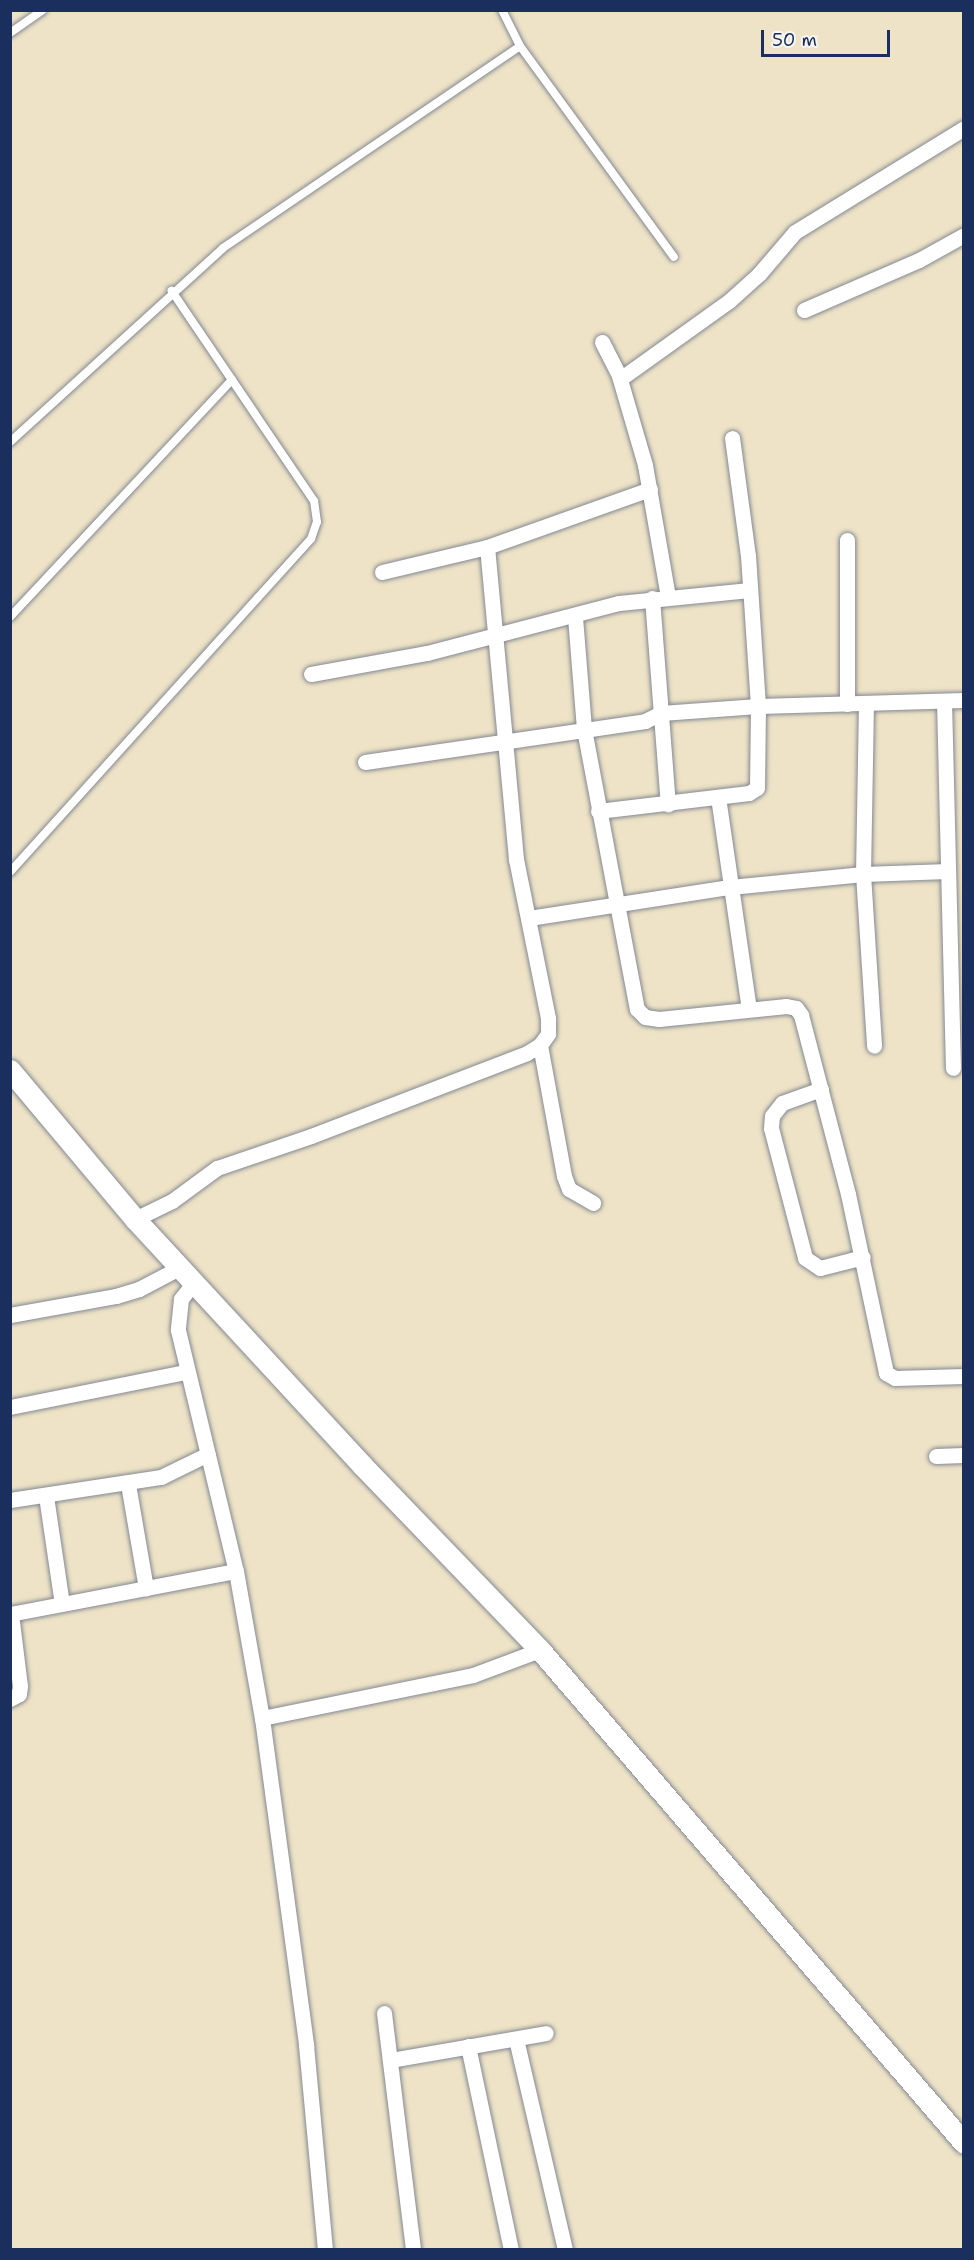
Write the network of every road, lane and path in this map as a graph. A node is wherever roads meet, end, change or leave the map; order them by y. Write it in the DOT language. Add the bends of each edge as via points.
graph roads {
  1 [pos="43,10"];
  2 [pos="502,10"];
  3 [pos="10,33"];
  4 [pos="520,46"];
  5 [pos="963,128"];
  6 [pos="963,235"];
  7 [pos="674,257"];
  8 [pos="172,291"];
  9 [pos="804,310"];
  10 [pos="602,342"];
  11 [pos="620,379"];
  12 [pos="232,380"];
  13 [pos="732,438"];
  14 [pos="10,442"];
  15 [pos="650,489"];
  16 [pos="847,540"];
  17 [pos="487,547"];
  18 [pos="382,572"];
  19 [pos="749,590"];
  20 [pos="668,597"];
  21 [pos="652,598"];
  22 [pos="10,617"];
  23 [pos="575,617"];
  24 [pos="498,635"];
  25 [pos="311,674"];
  26 [pos="945,700"];
  27 [pos="963,700"];
  28 [pos="866,703"];
  29 [pos="847,704"];
  30 [pos="758,706"];
  31 [pos="661,713"];
  32 [pos="584,729"];
  33 [pos="506,743"];
  34 [pos="365,762"];
  35 [pos="718,797"];
  36 [pos="668,804"];
  37 [pos="598,811"];
  38 [pos="948,871"];
  39 [pos="10,872"];
  40 [pos="863,873"];
  41 [pos="730,887"];
  42 [pos="620,902"];
  43 [pos="529,918"];
  44 [pos="749,1009"];
  45 [pos="540,1045"];
  46 [pos="874,1046"];
  47 [pos="953,1068"];
  48 [pos="10,1070"];
  49 [pos="821,1089"];
  50 [pos="593,1203"];
  51 [pos="135,1219"];
  52 [pos="863,1257"];
  53 [pos="188,1274"];
  54 [pos="10,1315"];
  55 [pos="185,1372"];
  56 [pos="963,1376"];
  57 [pos="10,1407"];
  58 [pos="208,1454"];
  59 [pos="963,1455"];
  60 [pos="936,1456"];
  61 [pos="128,1485"];
  62 [pos="46,1496"];
  63 [pos="10,1500"];
  64 [pos="236,1571"];
  65 [pos="146,1588"];
  66 [pos="63,1604"];
  67 [pos="11,1614"];
  68 [pos="540,1650"];
  69 [pos="10,1699"];
  70 [pos="262,1718"];
  71 [pos="384,2013"];
  72 [pos="546,2033"];
  73 [pos="516,2039"];
  74 [pos="468,2046"];
  75 [pos="390,2060"];
  76 [pos="963,2143"];
  77 [pos="325,2250"];
  78 [pos="412,2250"];
  79 [pos="511,2250"];
  80 [pos="566,2250"];
  1 -- 3 [label="lane"];
  2 -- 4 [label="lane"];
  4 -- 7 [label="lane"];
  4 -- 8 [label="lane" via="223,248"];
  5 -- 11 [label="street" via="795,232 759,274 729,301"];
  6 -- 9 [label="street" via="919,260"];
  8 -- 12 [label="lane"];
  8 -- 14 [label="lane"];
  10 -- 11 [label="street"];
  11 -- 15 [label="street"];
  12 -- 22 [label="lane"];
  12 -- 39 [label="lane" via="314,501 317,522 311,539"];
  13 -- 19 [label="street" via="744,515"];
  15 -- 17 [label="street"];
  15 -- 20 [label="street"];
  16 -- 29 [label="street"];
  17 -- 18 [label="street"];
  17 -- 24 [label="street"];
  19 -- 20 [label="street"];
  19 -- 30 [label="street"];
  20 -- 21 [label="street"];
  21 -- 23 [label="street"];
  21 -- 31 [label="street"];
  23 -- 24 [label="street"];
  23 -- 32 [label="street"];
  24 -- 25 [label="street"];
  24 -- 33 [label="street"];
  26 -- 27 [label="street"];
  26 -- 28 [label="street"];
  26 -- 38 [label="street"];
  28 -- 29 [label="street"];
  28 -- 40 [label="street"];
  29 -- 30 [label="street"];
  30 -- 31 [label="street"];
  30 -- 35 [label="street" via="757,788"];
  31 -- 32 [label="street" via="645,721"];
  31 -- 36 [label="street"];
  32 -- 33 [label="street"];
  32 -- 37 [label="street"];
  33 -- 34 [label="street"];
  33 -- 43 [label="street" via="516,859"];
  35 -- 36 [label="street"];
  35 -- 41 [label="street"];
  36 -- 37 [label="street"];
  37 -- 42 [label="street"];
  38 -- 40 [label="street"];
  38 -- 47 [label="street"];
  40 -- 41 [label="street"];
  40 -- 46 [label="street"];
  41 -- 42 [label="street"];
  41 -- 44 [label="street"];
  42 -- 43 [label="street"];
  42 -- 44 [label="street" via="633,994 645,1017"];
  43 -- 45 [label="street" via="548,1018 548,1034"];
  44 -- 49 [label="street" via="796,1008"];
  45 -- 50 [label="street" via="564,1176 569,1189"];
  45 -- 51 [label="street" via="322,1132 217,1168 172,1200"];
  48 -- 51 [label="street"];
  49 -- 52 [label="street"];
  49 -- 52 [label="street" via="777,1108 771,1128 810,1265 820,1268"];
  51 -- 53 [label="street"];
  52 -- 56 [label="street" via="886,1373 903,1378"];
  53 -- 54 [label="street" via="116,1296"];
  53 -- 55 [label="street" via="177,1313"];
  53 -- 68 [label="street" via="362,1465"];
  55 -- 57 [label="street"];
  55 -- 58 [label="street"];
  58 -- 61 [label="street" via="161,1477"];
  58 -- 64 [label="street"];
  59 -- 60 [label="street"];
  61 -- 62 [label="street"];
  61 -- 65 [label="street"];
  62 -- 63 [label="street"];
  62 -- 66 [label="street"];
  64 -- 65 [label="street"];
  64 -- 70 [label="street"];
  65 -- 66 [label="street"];
  66 -- 67 [label="street"];
  67 -- 69 [label="street" via="20,1686 19,1694"];
  68 -- 70 [label="street" via="473,1675"];
  68 -- 76 [label="street"];
  70 -- 77 [label="street" via="305,2033"];
  71 -- 75 [label="street"];
  72 -- 73 [label="street"];
  73 -- 74 [label="street"];
  73 -- 80 [label="street"];
  74 -- 75 [label="street"];
  74 -- 79 [label="street"];
  75 -- 78 [label="street"];
}
